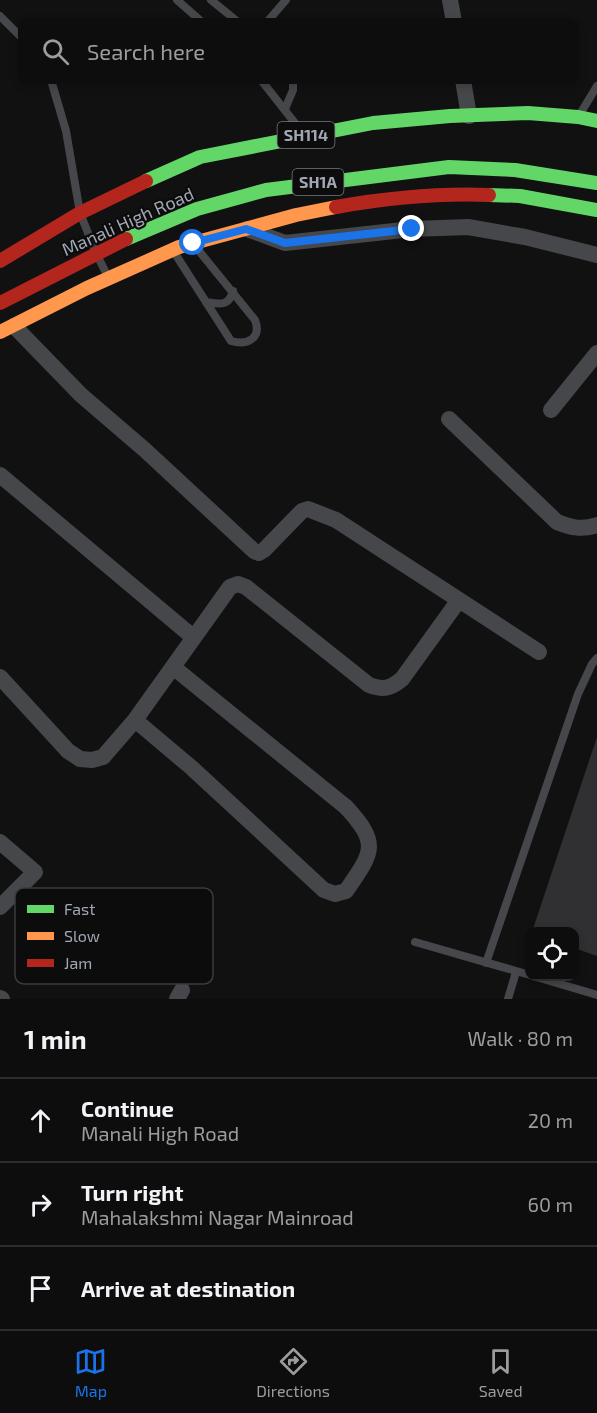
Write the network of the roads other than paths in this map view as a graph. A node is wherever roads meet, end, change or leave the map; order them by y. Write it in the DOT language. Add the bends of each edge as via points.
graph roads {
  1 [pos="177,0"];
  2 [pos="211,0"];
  3 [pos="286,0"];
  4 [pos="450,0"];
  5 [pos="0,15"];
  6 [pos="197,18"];
  7 [pos="233,18"];
  8 [pos="270,18"];
  9 [pos="453,18"];
  10 [pos="18,34"];
  11 [pos="52,84"];
  12 [pos="264,84"];
  13 [pos="292,84"];
  14 [pos="465,84"];
  15 [pos="597,86"];
  16 [pos="285,109"];
  17 [pos="470,116"];
  18 [pos="578,117"];
  19 [pos="597,121"];
  20 [pos="304,135"];
  21 [pos="597,183"];
  22 [pos="597,210"];
  23 [pos="80,213"];
  24 [pos="246,229"];
  25 [pos="193,243"];
  26 [pos="21,247"];
  27 [pos="172,250"];
  28 [pos="96,253"];
  29 [pos="597,255"];
  30 [pos="0,261"];
  31 [pos="52,269"];
  32 [pos="35,273"];
  33 [pos="109,278"];
  34 [pos="233,291"];
  35 [pos="67,297"];
  36 [pos="206,302"];
  37 [pos="0,303"];
  38 [pos="53,304"];
  39 [pos="7,329"];
  40 [pos="597,353"];
  41 [pos="551,410"];
  42 [pos="449,419"];
  43 [pos="0,475"];
  44 [pos="597,525"];
  45 [pos="459,600"];
  46 [pos="193,637"];
  47 [pos="539,652"];
  48 [pos="595,662"];
  49 [pos="173,667"];
  50 [pos="0,677"];
  51 [pos="135,720"];
  52 [pos="0,842"];
  53 [pos="19,888"];
  54 [pos="15,893"];
  55 [pos="0,908"];
  56 [pos="415,942"];
  57 [pos="486,963"];
  58 [pos="516,972"];
  59 [pos="525,974"];
  60 [pos="549,981"];
  61 [pos="597,995"];
  62 [pos="508,999"];
  1 -- 6 [label="lane"];
  2 -- 7 [label="lane"];
  3 -- 8 [label="lane"];
  4 -- 9 [label="street"];
  5 -- 10 [label="lane"];
  11 -- 23 [label="lane" via="66,131"];
  12 -- 16 [label="lane"];
  13 -- 16 [label="lane"];
  14 -- 17 [label="street"];
  15 -- 18 [label="lane"];
  16 -- 20 [label="lane"];
  17 -- 18 [label="main road, SH114" via="528,113"];
  17 -- 20 [label="main road, SH114" via="373,123"];
  18 -- 19 [label="main road, SH114"];
  20 -- 23 [label="main road, SH114" via="200,157"];
  21 -- 28 [label="main road, Manali High Road / SH1A" via="515,170 449,168 315,183 266,190 197,209"];
  22 -- 24 [label="main road, SH1A" via="520,196 456,194 381,199"];
  23 -- 26 [label="main road, SH114" via="37,244"];
  23 -- 28 [label="lane"];
  24 -- 25 [label="main road, SH1A"];
  24 -- 29 [label="street" via="285,243 468,227"];
  25 -- 27 [label="main road, SH1A"];
  25 -- 34 [label="lane"];
  26 -- 30 [label="main road"];
  26 -- 32 [label="main road"];
  27 -- 33 [label="main road, SH1A"];
  27 -- 36 [label="lane"];
  28 -- 31 [label="main road, Manali High Road / SH1A"];
  28 -- 33 [label="lane"];
  31 -- 32 [label="main road, Manali High Road / SH1A"];
  31 -- 35 [label="main road"];
  32 -- 37 [label="main road, Manali High Road / SH1A"];
  32 -- 38 [label="main road"];
  33 -- 35 [label="main road, SH1A"];
  34 -- 36 [label="lane" via="225,303"];
  34 -- 36 [label="lane" via="258,328 250,342 231,341"];
  35 -- 38 [label="main road, SH1A"];
  38 -- 39 [label="main road, SH1A"];
  39 -- 45 [label="street" via="254,551 264,550 308,509 336,520"];
  40 -- 41 [label="street"];
  42 -- 44 [label="street" via="557,522 573,529"];
  43 -- 46 [label="street"];
  45 -- 46 [label="street" via="402,679 383,689 369,685 238,584 230,587"];
  45 -- 47 [label="street"];
  46 -- 49 [label="street"];
  48 -- 57 [label="lane" via="575,703"];
  49 -- 51 [label="street"];
  49 -- 51 [label="street" via="346,807 365,827 369,853 346,891 334,894 324,890"];
  50 -- 51 [label="street" via="68,751 80,759 103,757"];
  52 -- 53 [label="street" via="35,872"];
  54 -- 55 [label="street"];
  56 -- 57 [label="lane"];
  57 -- 58 [label="lane"];
  58 -- 59 [label="lane"];
  58 -- 62 [label="lane"];
  60 -- 61 [label="lane"];
}
